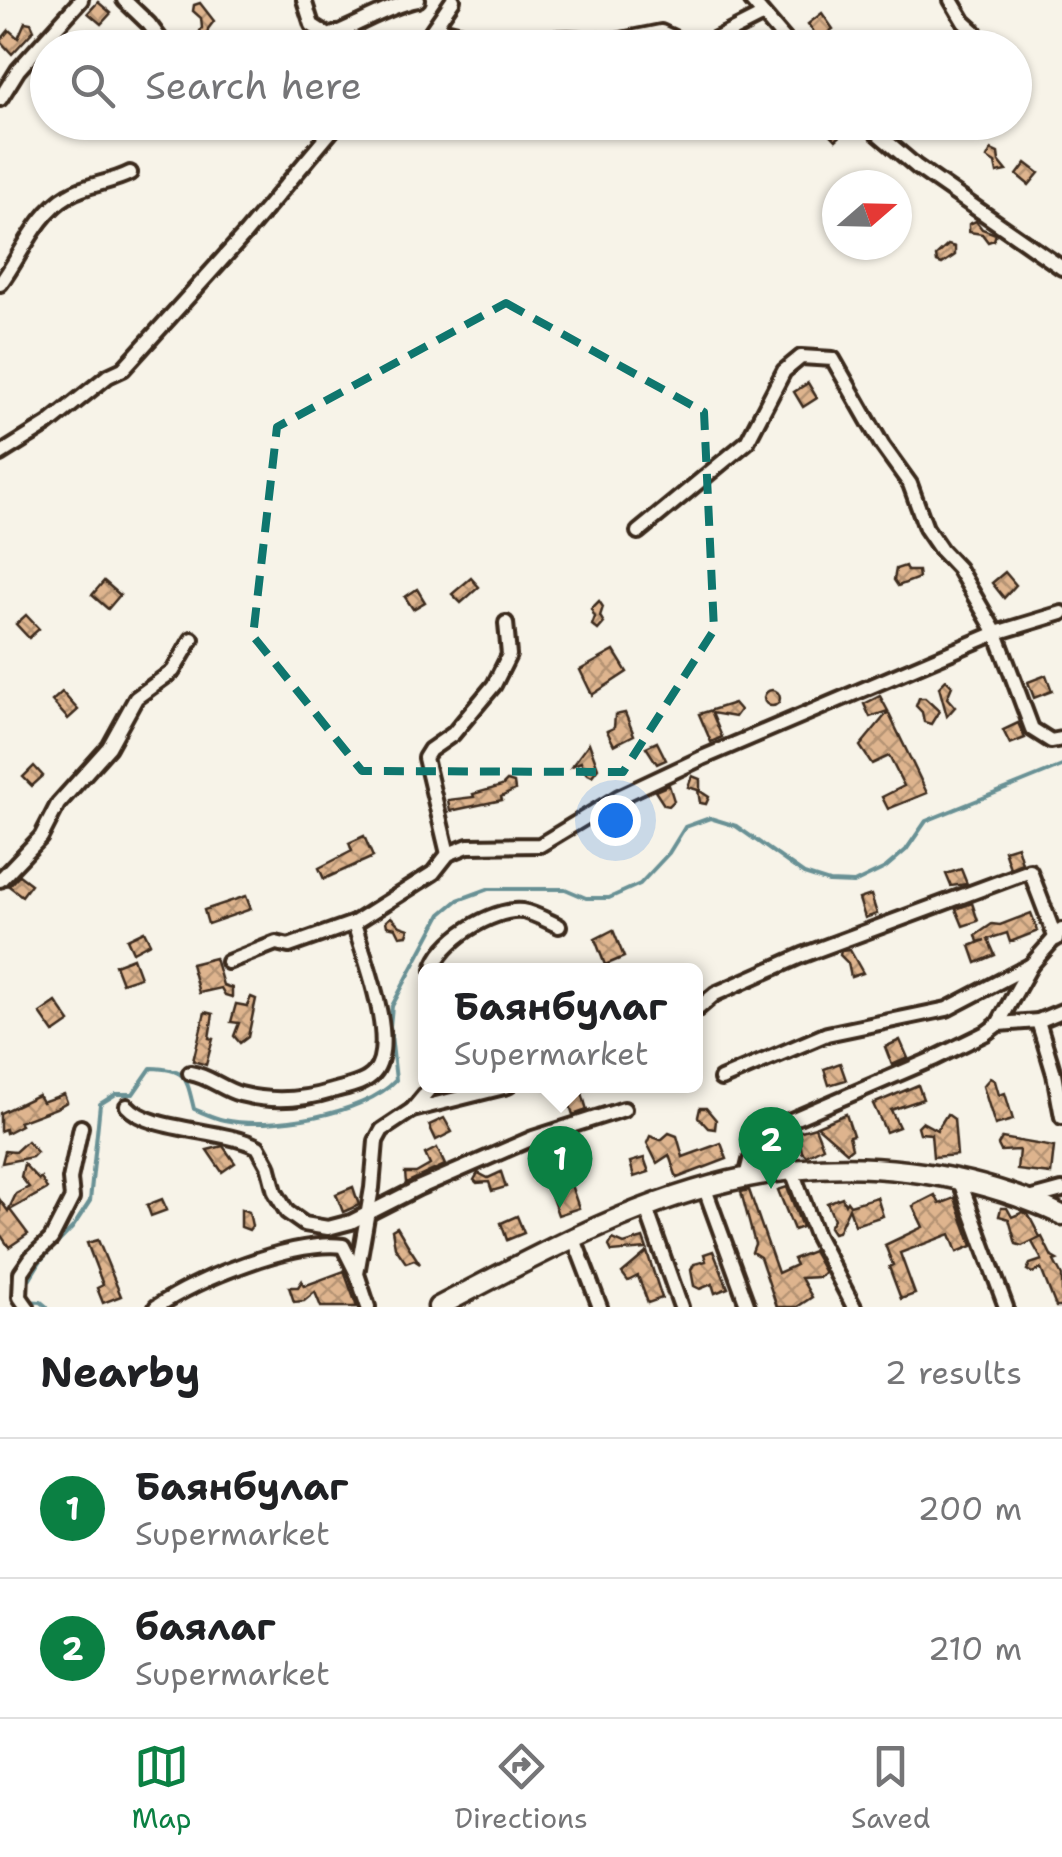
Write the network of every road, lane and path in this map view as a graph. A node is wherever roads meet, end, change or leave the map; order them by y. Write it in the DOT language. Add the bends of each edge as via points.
graph roads {
  1 [pos="81,0"];
  2 [pos="124,0"];
  3 [pos="304,0"];
  4 [pos="418,0"];
  5 [pos="453,0"];
  6 [pos="751,0"];
  7 [pos="951,0"];
  8 [pos="763,14"];
  9 [pos="436,28"];
  10 [pos="54,30"];
  11 [pos="154,30"];
  12 [pos="320,30"];
  13 [pos="346,30"];
  14 [pos="445,30"];
  15 [pos="733,30"];
  16 [pos="777,30"];
  17 [pos="974,30"];
  18 [pos="30,57"];
  19 [pos="0,100"];
  20 [pos="324,140"];
  21 [pos="886,140"];
  22 [pos="130,173"];
  23 [pos="1062,268"];
  24 [pos="0,284"];
  25 [pos="0,454"];
  26 [pos="638,532"];
  27 [pos="1062,613"];
  28 [pos="506,623"];
  29 [pos="996,633"];
  30 [pos="192,638"];
  31 [pos="1062,738"];
  32 [pos="448,854"];
  33 [pos="0,880"];
  34 [pos="354,923"];
  35 [pos="559,926"];
  36 [pos="1059,935"];
  37 [pos="228,962"];
  38 [pos="434,963"];
  39 [pos="1031,965"];
  40 [pos="703,1004"];
  41 [pos="1062,1011"];
  42 [pos="1038,1021"];
  43 [pos="998,1024"];
  44 [pos="190,1073"];
  45 [pos="721,1079"];
  46 [pos="426,1093"];
  47 [pos="480,1093"];
  48 [pos="128,1106"];
  49 [pos="624,1109"];
  50 [pos="412,1110"];
  51 [pos="1062,1117"];
  52 [pos="81,1126"];
  53 [pos="792,1170"];
  54 [pos="746,1177"];
  55 [pos="959,1179"];
  56 [pos="705,1190"];
  57 [pos="1062,1190"];
  58 [pos="1029,1199"];
  59 [pos="646,1208"];
  60 [pos="367,1214"];
  61 [pos="1062,1215"];
  62 [pos="574,1239"];
  63 [pos="357,1274"];
  64 [pos="26,1307"];
  65 [pos="156,1307"];
  66 [pos="368,1307"];
  67 [pos="438,1307"];
  68 [pos="600,1307"];
  69 [pos="681,1307"];
  70 [pos="748,1307"];
  71 [pos="854,1307"];
  72 [pos="1006,1307"];
  1 -- 10 [label="street"];
  2 -- 11 [label="street"];
  3 -- 12 [label="street"];
  4 -- 13 [label="street"];
  5 -- 9 [label="street"];
  6 -- 8 [label="street"];
  7 -- 17 [label="street"];
  8 -- 15 [label="street"];
  8 -- 16 [label="street"];
  9 -- 14 [label="street"];
  18 -- 19 [label="street"];
  20 -- 25 [label="street" via="123,369"];
  21 -- 23 [label="street"];
  22 -- 24 [label="street" via="69,194"];
  26 -- 29 [label="street" via="747,442 784,371 802,357 833,358 910,484 926,528"];
  27 -- 29 [label="street"];
  28 -- 32 [label="street" via="509,655 494,685 425,758"];
  29 -- 31 [label="street" via="1032,728 1051,741"];
  29 -- 32 [label="street" via="618,797 540,845 468,846"];
  30 -- 33 [label="street" via="172,671 136,698 109,746"];
  32 -- 34 [label="street" via="434,873"];
  34 -- 37 [label="street"];
  34 -- 44 [label="street" via="377,998 382,1043 374,1074 304,1100 240,1094"];
  35 -- 38 [label="street" via="522,911 502,914 466,930"];
  36 -- 39 [label="street"];
  36 -- 40 [label="street" via="1030,870 803,955"];
  39 -- 43 [label="street"];
  39 -- 45 [label="street" via="947,1009 828,1034"];
  41 -- 42 [label="street"];
  42 -- 43 [label="street"];
  42 -- 51 [label="street"];
  43 -- 54 [label="street" via="788,1121 762,1141"];
  46 -- 50 [label="street"];
  47 -- 50 [label="street"];
  48 -- 60 [label="street" via="160,1124 258,1147 275,1192 304,1224 328,1228"];
  49 -- 60 [label="street" via="533,1138"];
  50 -- 60 [label="street" via="376,1141"];
  52 -- 64 [label="street" via="72,1198 52,1239 22,1273"];
  53 -- 54 [label="street"];
  53 -- 55 [label="street"];
  53 -- 71 [label="street"];
  54 -- 56 [label="street"];
  55 -- 58 [label="street"];
  55 -- 72 [label="street"];
  56 -- 59 [label="street"];
  56 -- 70 [label="street"];
  57 -- 58 [label="street"];
  58 -- 61 [label="street"];
  59 -- 62 [label="street"];
  59 -- 69 [label="street"];
  60 -- 63 [label="street"];
  62 -- 67 [label="street"];
  62 -- 68 [label="street"];
  63 -- 65 [label="street" via="344,1246 308,1247 196,1284"];
  63 -- 66 [label="street"];
}
